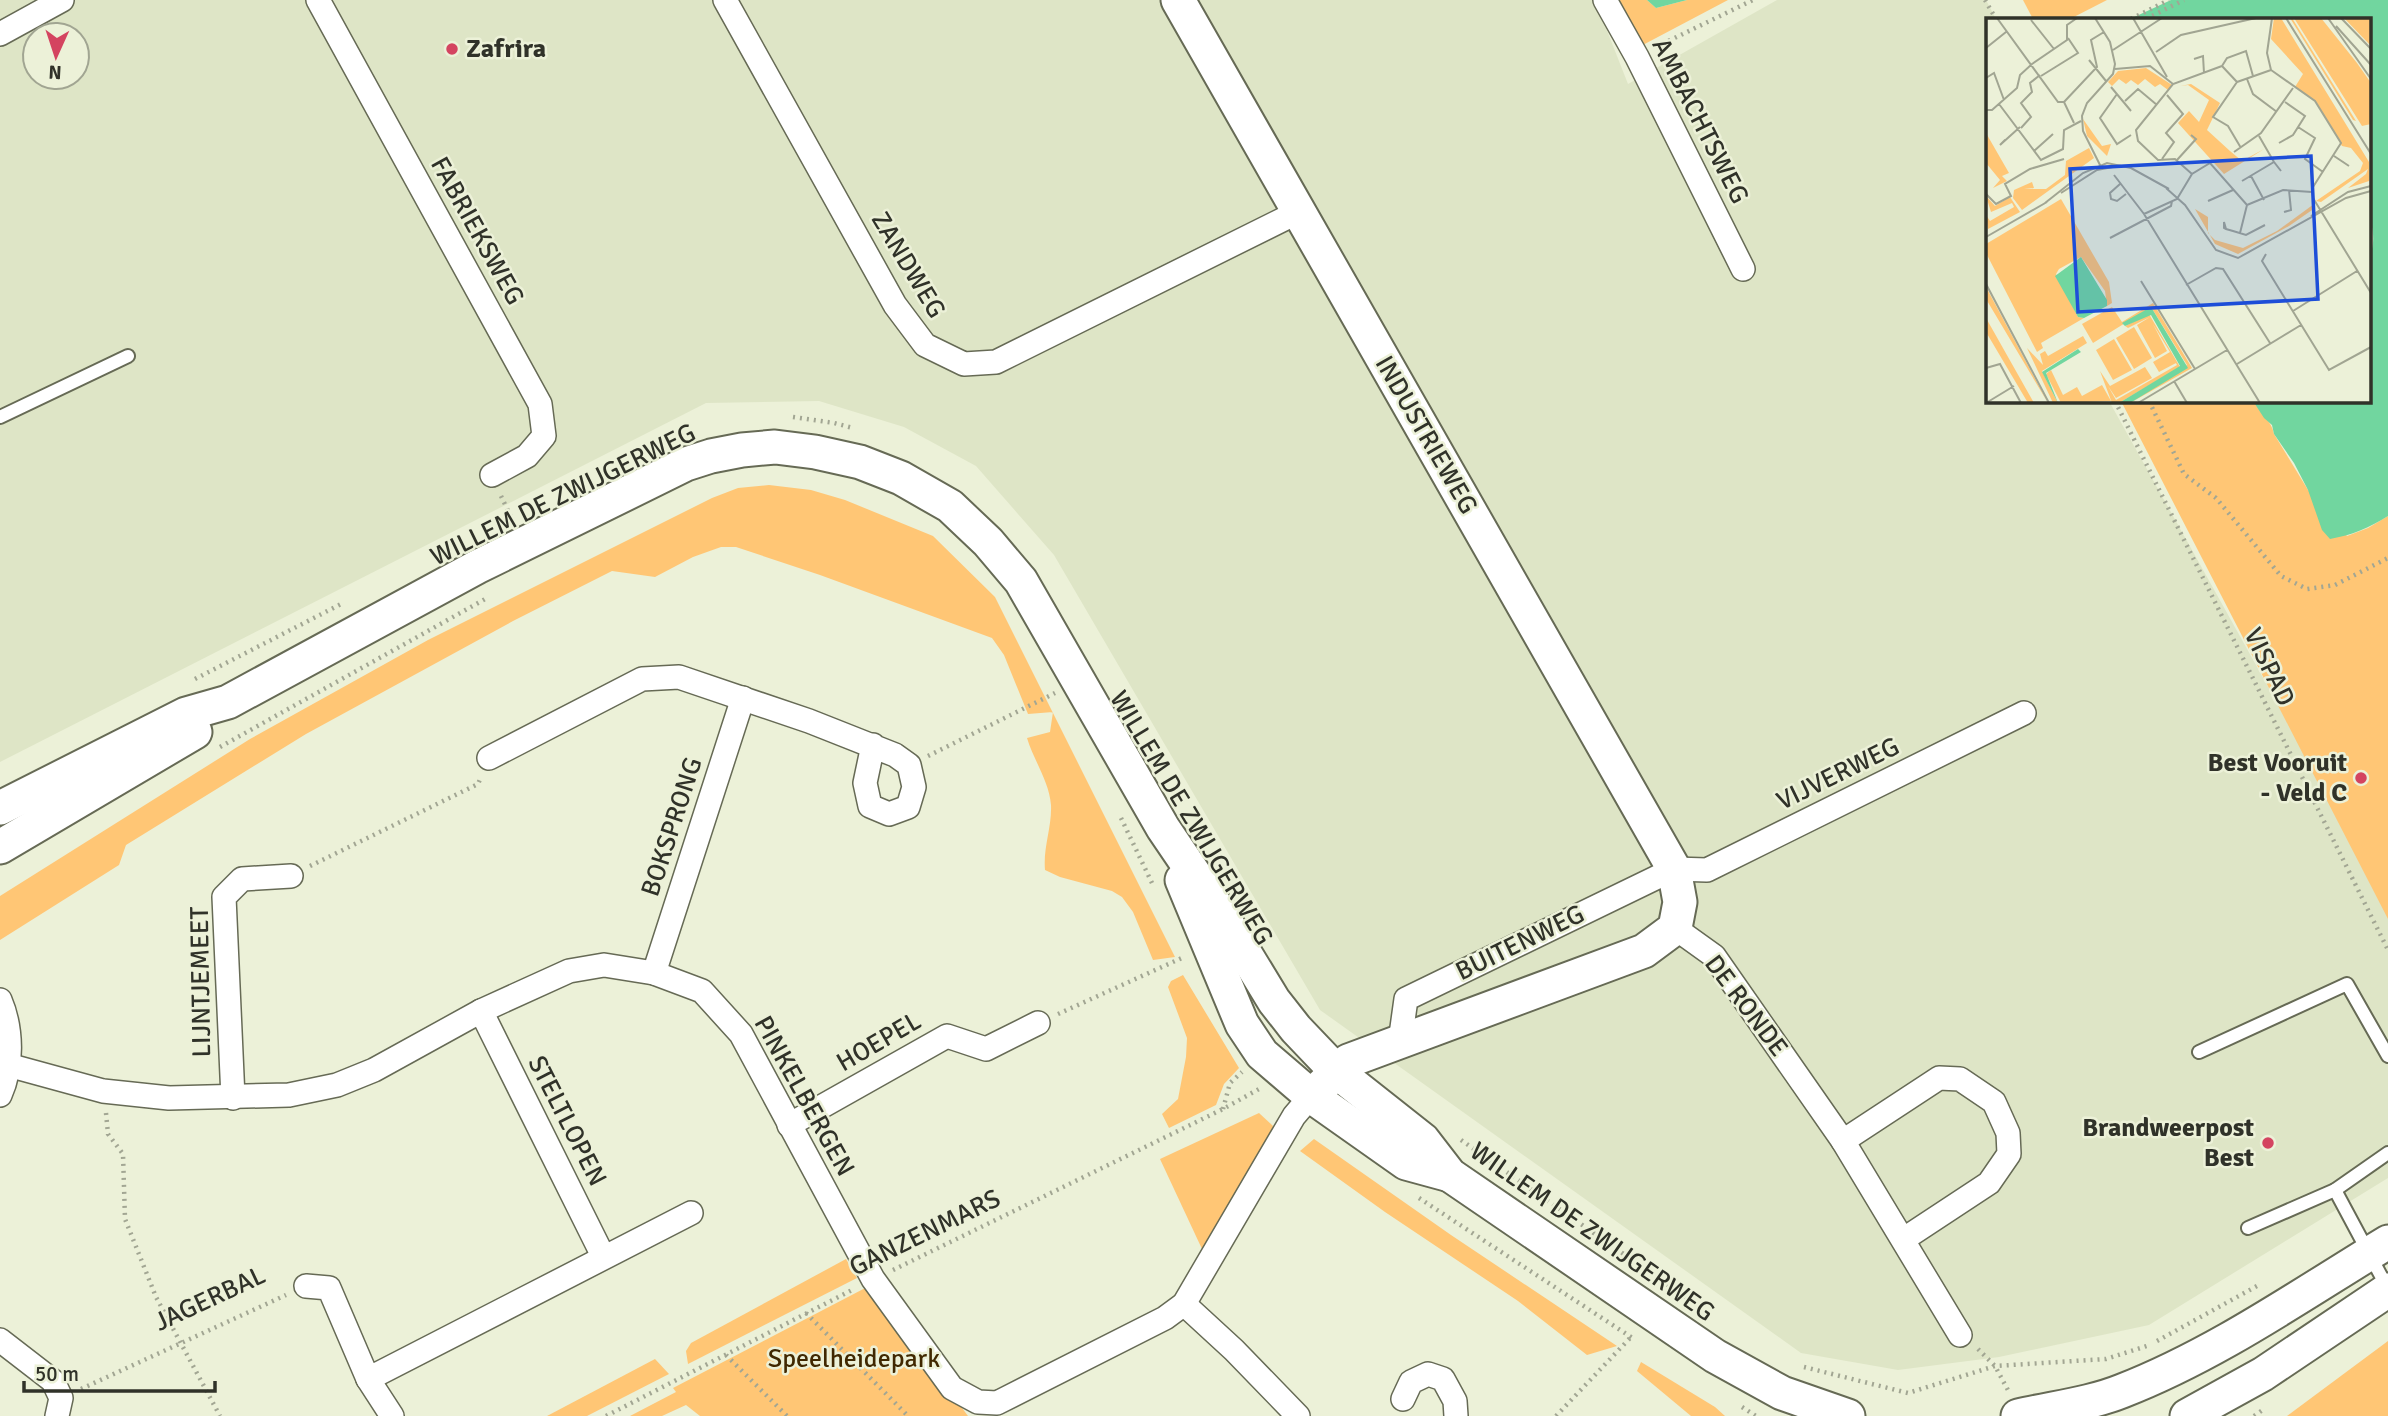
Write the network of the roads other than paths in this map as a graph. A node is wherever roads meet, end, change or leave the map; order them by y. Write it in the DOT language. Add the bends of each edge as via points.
graph roads {
  1 [pos="62,0"];
  2 [pos="318,0"];
  3 [pos="725,0"];
  4 [pos="1178,0"];
  5 [pos="1605,0"];
  6 [pos="0,34"];
  7 [pos="1298,212"];
  8 [pos="1743,269"];
  9 [pos="128,356"];
  10 [pos="0,417"];
  11 [pos="492,475"];
  12 [pos="743,698"];
  13 [pos="228,702"];
  14 [pos="2024,713"];
  15 [pos="873,745"];
  16 [pos="489,758"];
  17 [pos="0,808"];
  18 [pos="1163,828"];
  19 [pos="0,847"];
  20 [pos="1674,869"];
  21 [pos="291,876"];
  22 [pos="1675,928"];
  23 [pos="654,973"];
  24 [pos="0,1000"];
  25 [pos="481,1011"];
  26 [pos="1038,1023"];
  27 [pos="1400,1042"];
  28 [pos="2199,1052"];
  29 [pos="2388,1056"];
  30 [pos="8,1065"];
  31 [pos="1337,1072"];
  32 [pos="0,1095"];
  33 [pos="1311,1096"];
  34 [pos="233,1098"];
  35 [pos="789,1125"];
  36 [pos="1843,1141"];
  37 [pos="2388,1153"];
  38 [pos="1450,1175"];
  39 [pos="2336,1190"];
  40 [pos="691,1213"];
  41 [pos="2248,1228"];
  42 [pos="1904,1239"];
  43 [pos="2378,1248"];
  44 [pos="603,1256"];
  45 [pos="306,1286"];
  46 [pos="2388,1289"];
  47 [pos="1184,1304"];
  48 [pos="1960,1335"];
  49 [pos="0,1340"];
  50 [pos="368,1379"];
  51 [pos="1403,1399"];
  52 [pos="59,1407"];
  53 [pos="2078,1409"];
  54 [pos="392,1416"];
  55 [pos="1298,1416"];
  56 [pos="1456,1416"];
  57 [pos="1848,1416"];
  58 [pos="2018,1416"];
  59 [pos="2187,1416"];
  1 -- 6 [label="street"];
  2 -- 11 [label="street, FABRIEKSWEG" via="540,404 544,436 527,456"];
  3 -- 7 [label="street, ZANDWEG" via="895,306 925,345 964,364 996,362"];
  4 -- 7 [label="main road, INDUSTRIEWEG"];
  5 -- 8 [label="street, AMBACHTSWEG"];
  7 -- 20 [label="main road, INDUSTRIEWEG"];
  9 -- 10 [label="lane"];
  12 -- 15 [label="street"];
  12 -- 16 [label="street" via="679,677 642,679"];
  12 -- 23 [label="street, BOKSPRONG"];
  13 -- 17 [label="main road, WILLEM DE ZWIJGERWEG" via="186,715"];
  13 -- 18 [label="main road, WILLEM DE ZWIJGERWEG" via="477,567 686,464 742,450 775,447 815,452 901,478 950,506 988,542 1021,582"];
  13 -- 19 [label="main road, WILLEM DE ZWIJGERWEG" via="197,731"];
  14 -- 20 [label="street, VIJVERWEG" via="1707,870"];
  15 -- 15 [label="street" via="865,783 870,806 888,814 908,807 914,787 909,765"];
  18 -- 31 [label="main road, WILLEM DE ZWIJGERWEG" via="1274,1001"];
  18 -- 33 [label="main road, WILLEM DE ZWIJGERWEG" via="1242,1024 1262,1054"];
  20 -- 22 [label="main road" via="1680,901"];
  20 -- 27 [label="street, BUITENWEG" via="1406,999"];
  21 -- 34 [label="street, LIJNTJEMEET" via="242,879 224,897"];
  22 -- 27 [label="main road, BUITENWEG" via="1644,951"];
  22 -- 36 [label="street, DE RONDE" via="1714,956"];
  23 -- 25 [label="street, PINKELBERGEN" via="604,965 569,971"];
  23 -- 35 [label="street, PINKELBERGEN" via="702,991 741,1034"];
  24 -- 30 [label="street" via="10,1036"];
  25 -- 34 [label="street, PINKELBERGEN" via="374,1070 337,1085 289,1095"];
  25 -- 44 [label="street, STELTLOPEN"];
  26 -- 35 [label="street, HOEPEL" via="985,1049 947,1036"];
  27 -- 31 [label="main road, BUITENWEG" via="1348,1061"];
  28 -- 29 [label="lane" via="2347,985"];
  30 -- 32 [label="street"];
  30 -- 34 [label="street, PINKELBERGEN" via="103,1091"];
  31 -- 33 [label="main road, BUITENWEG"];
  31 -- 38 [label="main road, WILLEM DE ZWIJGERWEG" via="1423,1140"];
  33 -- 38 [label="main road, WILLEM DE ZWIJGERWEG" via="1406,1163"];
  33 -- 47 [label="street, PINKELBERGEN" via="1294,1116"];
  35 -- 47 [label="street, PINKELBERGEN" via="873,1279 952,1388 978,1402 997,1403 1166,1318"];
  36 -- 42 [label="street, DE RONDE"];
  36 -- 42 [label="street" via="1939,1078 1960,1079 1994,1102 2008,1133 2009,1154 1989,1183"];
  37 -- 39 [label="lane"];
  38 -- 57 [label="main road, WILLEM DE ZWIJGERWEG" via="1715,1356 1782,1393"];
  39 -- 41 [label="lane"];
  39 -- 43 [label="lane"];
  40 -- 44 [label="street"];
  42 -- 48 [label="street, DE RONDE"];
  43 -- 46 [label="lane"];
  43 -- 53 [label="main road" via="2226,1341"];
  44 -- 50 [label="street"];
  45 -- 50 [label="street" via="329,1288"];
  46 -- 59 [label="main road" via="2263,1374"];
  47 -- 55 [label="street"];
  49 -- 52 [label="street" via="53,1381"];
  50 -- 54 [label="street"];
  51 -- 56 [label="street" via="1411,1382 1428,1374 1443,1380 1455,1401"];
  53 -- 58 [label="main road"];
}
